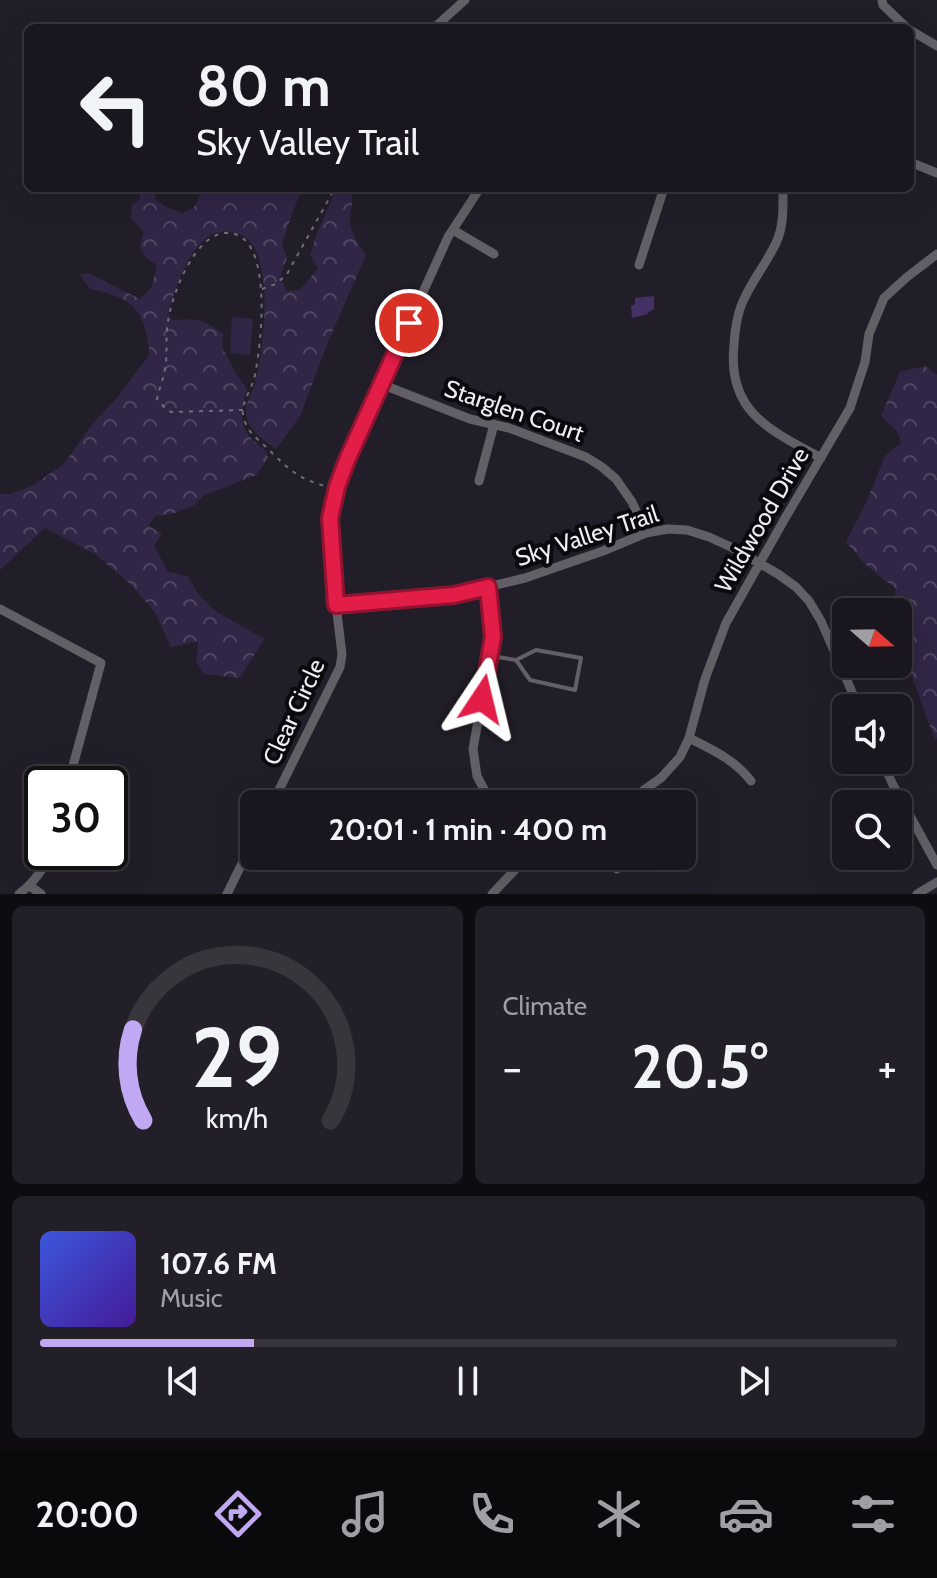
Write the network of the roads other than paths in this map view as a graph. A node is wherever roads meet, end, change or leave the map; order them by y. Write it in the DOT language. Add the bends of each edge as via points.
graph roads {
  1 [pos="465,0"];
  2 [pos="882,0"];
  3 [pos="447,24"];
  4 [pos="904,24"];
  5 [pos="914,32"];
  6 [pos="937,46"];
  7 [pos="914,164"];
  8 [pos="937,173"];
  9 [pos="477,192"];
  10 [pos="663,192"];
  11 [pos="783,192"];
  12 [pos="453,230"];
  13 [pos="494,254"];
  14 [pos="937,254"];
  15 [pos="639,265"];
  16 [pos="381,384"];
  17 [pos="494,424"];
  18 [pos="821,458"];
  19 [pos="479,481"];
  20 [pos="646,533"];
  21 [pos="760,564"];
  22 [pos="488,587"];
  23 [pos="336,605"];
  24 [pos="0,609"];
  25 [pos="490,655"];
  26 [pos="516,660"];
  27 [pos="853,694"];
  28 [pos="689,738"];
  29 [pos="73,766"];
  30 [pos="888,774"];
  31 [pos="751,781"];
  32 [pos="279,790"];
  33 [pos="483,790"];
  34 [pos="644,790"];
  35 [pos="937,865"];
  36 [pos="240,868"];
  37 [pos="41,870"];
  38 [pos="515,870"];
  39 [pos="937,882"];
  40 [pos="30,886"];
  41 [pos="19,894"];
  42 [pos="41,894"];
  43 [pos="227,894"];
  44 [pos="492,894"];
  45 [pos="917,894"];
  1 -- 3 [label="street"];
  2 -- 4 [label="street"];
  5 -- 6 [label="street"];
  7 -- 8 [label="street"];
  9 -- 12 [label="street, Clear Circle"];
  10 -- 15 [label="street"];
  11 -- 18 [label="street" via="776,241 736,322 735,385 761,421"];
  12 -- 13 [label="street"];
  12 -- 16 [label="street, Clear Circle"];
  14 -- 18 [label="street, Wildwood Drive" via="884,298 850,408"];
  16 -- 17 [label="street, Starglen Court" via="456,415"];
  16 -- 23 [label="street, Clear Circle" via="332,508"];
  17 -- 19 [label="street"];
  17 -- 20 [label="street, Starglen Court" via="602,467 632,502"];
  18 -- 21 [label="street, Wildwood Drive"];
  20 -- 21 [label="street, Sky Valley Trail" via="687,530"];
  20 -- 22 [label="street, Sky Valley Trail"];
  21 -- 27 [label="street, Sky Valley Trail" via="809,601"];
  21 -- 28 [label="street, Wildwood Drive" via="726,623"];
  22 -- 23 [label="street, Sky Valley Trail"];
  22 -- 25 [label="street"];
  23 -- 32 [label="street, Clear Circle" via="340,667"];
  24 -- 29 [label="street" via="101,663"];
  25 -- 26 [label="lane"];
  25 -- 33 [label="street" via="473,749"];
  26 -- 26 [label="lane" via="536,650 581,658 575,690 530,680"];
  28 -- 31 [label="street" via="740,767"];
  28 -- 34 [label="street, Wildwood Drive" via="680,757"];
  30 -- 35 [label="street"];
  36 -- 43 [label="street"];
  37 -- 40 [label="street"];
  38 -- 44 [label="street"];
  39 -- 45 [label="street"];
  40 -- 41 [label="street"];
  40 -- 42 [label="street"];
}
